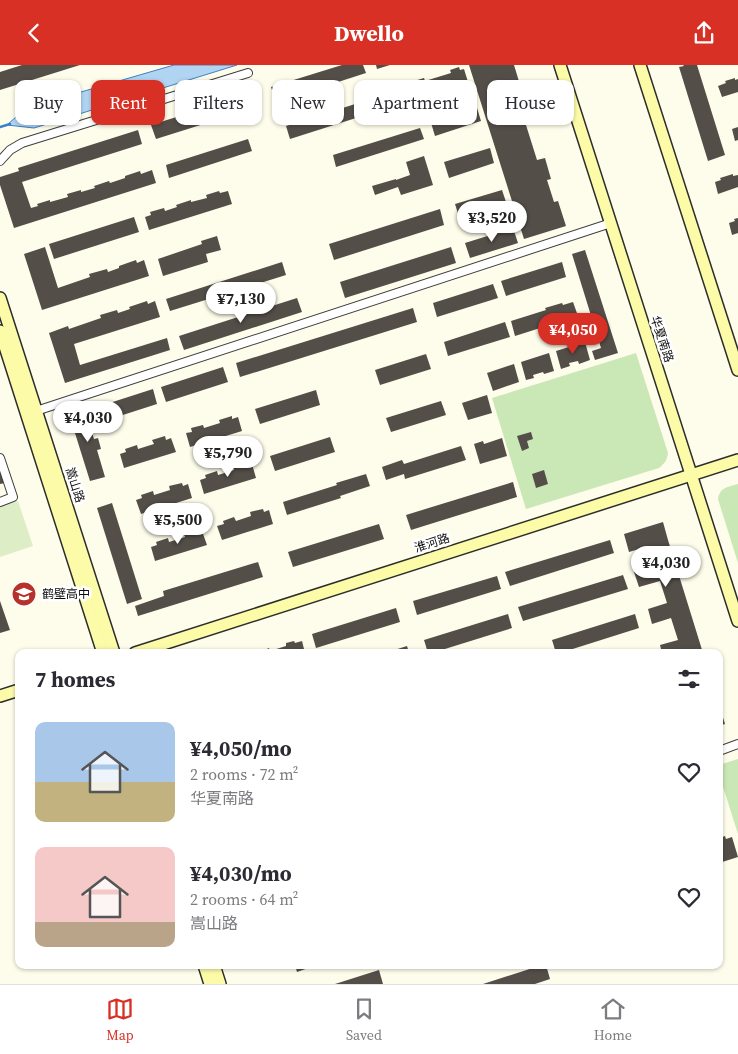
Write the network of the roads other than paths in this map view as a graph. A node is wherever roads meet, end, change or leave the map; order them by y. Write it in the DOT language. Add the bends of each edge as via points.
graph roads {
  1 [pos="560,65"];
  2 [pos="640,65"];
  3 [pos="248,73"];
  4 [pos="0,161"];
  5 [pos="611,223"];
  6 [pos="0,298"];
  7 [pos="0,331"];
  8 [pos="738,370"];
  9 [pos="36,411"];
  10 [pos="0,458"];
  11 [pos="738,460"];
  12 [pos="691,475"];
  13 [pos="0,502"];
  14 [pos="738,621"];
  15 [pos="102,649"];
  16 [pos="113,649"];
  17 [pos="147,649"];
  18 [pos="15,691"];
  19 [pos="0,696"];
  20 [pos="738,744"];
  21 [pos="723,750"];
  22 [pos="205,969"];
  23 [pos="215,969"];
  24 [pos="210,984"];
  25 [pos="220,984"];
  1 -- 5 [label="street, 华夏南路"];
  2 -- 8 [label="street"];
  3 -- 4 [label="street" via="22,143"];
  5 -- 9 [label="street"];
  5 -- 12 [label="street, 华夏南路"];
  6 -- 9 [label="street, 嵩山路"];
  7 -- 15 [label="street, 嵩山路"];
  9 -- 16 [label="street, 嵩山路"];
  10 -- 13 [label="street" via="13,497"];
  11 -- 12 [label="street, 淮河路"];
  12 -- 14 [label="street, 华夏南路"];
  12 -- 17 [label="street, 淮河路"];
  18 -- 19 [label="street"];
  20 -- 21 [label="street"];
  22 -- 24 [label="street"];
  23 -- 25 [label="street"];
}
